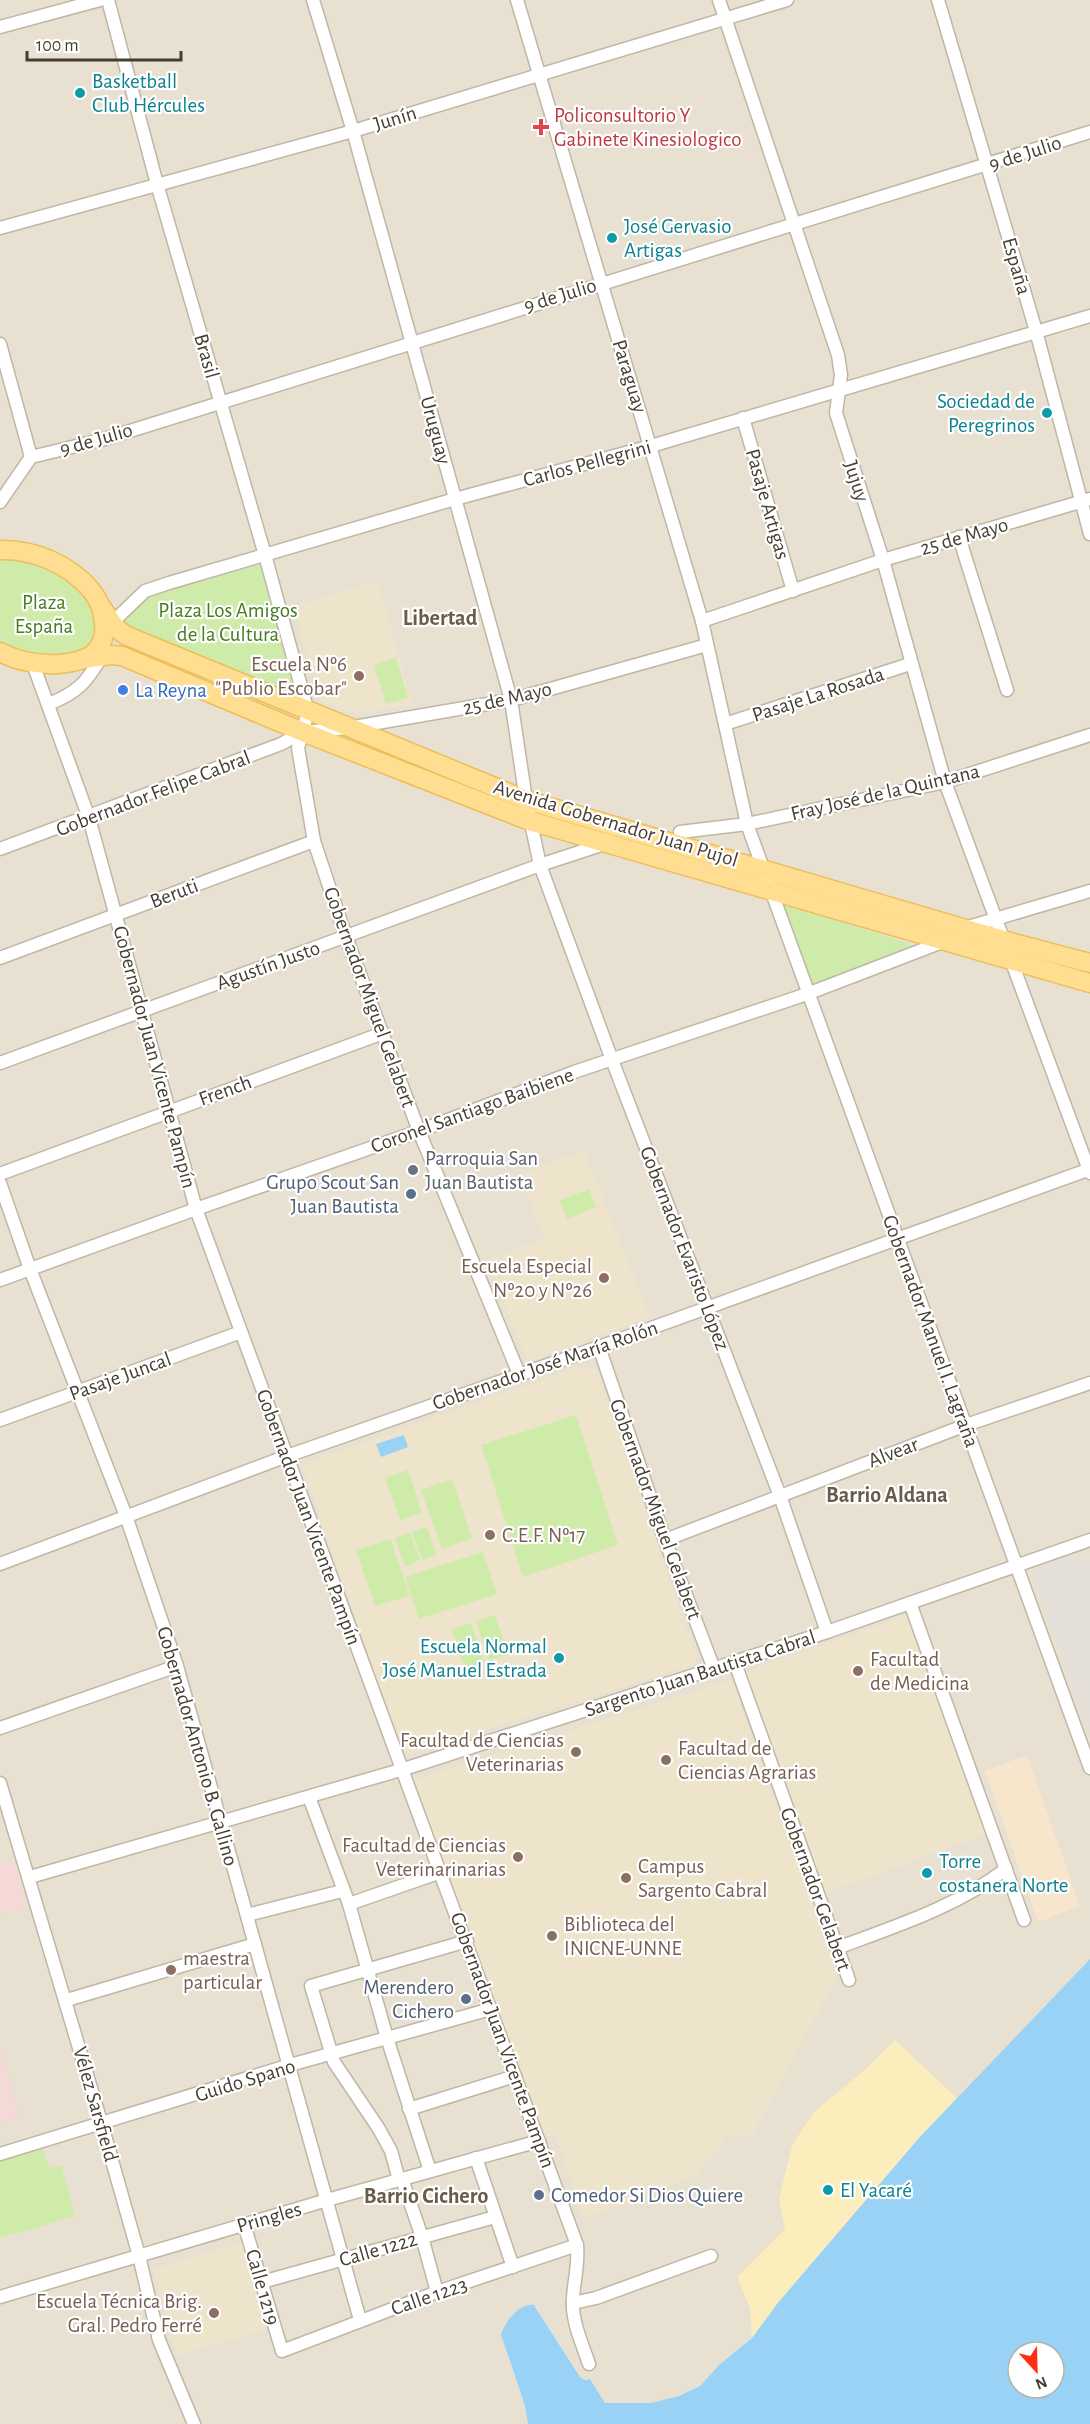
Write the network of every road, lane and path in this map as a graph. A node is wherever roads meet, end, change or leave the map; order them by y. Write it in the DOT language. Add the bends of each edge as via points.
graph roads {
  1 [pos="100,0"];
  2 [pos="108,0"];
  3 [pos="313,0"];
  4 [pos="517,0"];
  5 [pos="719,0"];
  6 [pos="787,0"];
  7 [pos="938,0"];
  8 [pos="724,18"];
  9 [pos="0,27"];
  10 [pos="538,75"];
  11 [pos="353,131"];
  12 [pos="1090,132"];
  13 [pos="987,165"];
  14 [pos="157,184"];
  15 [pos="795,224"];
  16 [pos="0,228"];
  17 [pos="601,283"];
  18 [pos="1090,316"];
  19 [pos="1036,331"];
  20 [pos="412,342"];
  21 [pos="0,344"];
  22 [pos="840,389"];
  23 [pos="220,402"];
  24 [pos="743,418"];
  25 [pos="651,446"];
  26 [pos="31,458"];
  27 [pos="4,486"];
  28 [pos="455,499"];
  29 [pos="1085,500"];
  30 [pos="0,502"];
  31 [pos="1090,534"];
  32 [pos="959,537"];
  33 [pos="0,550"];
  34 [pos="265,555"];
  35 [pos="883,560"];
  36 [pos="793,591"];
  37 [pos="702,621"];
  38 [pos="106,640"];
  39 [pos="707,645"];
  40 [pos="0,652"];
  41 [pos="30,663"];
  42 [pos="910,664"];
  43 [pos="0,666"];
  44 [pos="1006,690"];
  45 [pos="511,700"];
  46 [pos="49,704"];
  47 [pos="308,712"];
  48 [pos="725,724"];
  49 [pos="348,728"];
  50 [pos="303,732"];
  51 [pos="1090,735"];
  52 [pos="945,782"];
  53 [pos="526,800"];
  54 [pos="89,818"];
  55 [pos="530,821"];
  56 [pos="747,824"];
  57 [pos="681,832"];
  58 [pos="314,841"];
  59 [pos="603,844"];
  60 [pos="0,849"];
  61 [pos="540,865"];
  62 [pos="769,882"];
  63 [pos="1090,891"];
  64 [pos="117,915"];
  65 [pos="995,921"];
  66 [pos="966,928"];
  67 [pos="346,937"];
  68 [pos="1003,940"];
  69 [pos="945,941"];
  70 [pos="0,958"];
  71 [pos="1013,961"];
  72 [pos="1090,963"];
  73 [pos="1090,983"];
  74 [pos="807,994"];
  75 [pos="142,1011"];
  76 [pos="382,1034"];
  77 [pos="612,1059"];
  78 [pos="0,1063"];
  79 [pos="169,1110"];
  80 [pos="419,1131"];
  81 [pos="1090,1170"];
  82 [pos="0,1174"];
  83 [pos="0,1183"];
  84 [pos="196,1209"];
  85 [pos="897,1238"];
  86 [pos="30,1269"];
  87 [pos="0,1280"];
  88 [pos="708,1307"];
  89 [pos="241,1332"];
  90 [pos="599,1347"];
  91 [pos="519,1374"];
  92 [pos="1090,1383"];
  93 [pos="77,1391"];
  94 [pos="0,1420"];
  95 [pos="966,1425"];
  96 [pos="287,1456"];
  97 [pos="780,1496"];
  98 [pos="126,1516"];
  99 [pos="665,1540"];
  100 [pos="1090,1540"];
  101 [pos="0,1564"];
  102 [pos="1018,1565"];
  103 [pos="910,1603"];
  104 [pos="827,1632"];
  105 [pos="735,1663"];
  106 [pos="177,1666"];
  107 [pos="714,1669"];
  108 [pos="0,1728"];
  109 [pos="1090,1768"];
  110 [pos="404,1769"];
  111 [pos="0,1783"];
  112 [pos="309,1797"];
  113 [pos="222,1823"];
  114 [pos="1006,1869"];
  115 [pos="441,1872"];
  116 [pos="30,1877"];
  117 [pos="342,1891"];
  118 [pos="349,1904"];
  119 [pos="247,1915"];
  120 [pos="1024,1920"];
  121 [pos="467,1941"];
  122 [pos="255,1944"];
  123 [pos="837,1948"];
  124 [pos="367,1970"];
  125 [pos="849,1980"];
  126 [pos="67,2000"];
  127 [pos="491,2008"];
  128 [pos="387,2038"];
  129 [pos="331,2054"];
  130 [pos="290,2065"];
  131 [pos="515,2076"];
  132 [pos="409,2109"];
  133 [pos="102,2125"];
  134 [pos="538,2141"];
  135 [pos="0,2154"];
  136 [pos="476,2158"];
  137 [pos="430,2171"];
  138 [pos="401,2179"];
  139 [pos="327,2200"];
  140 [pos="495,2217"];
  141 [pos="244,2224"];
  142 [pos="422,2237"];
  143 [pos="578,2245"];
  144 [pos="139,2256"];
  145 [pos="711,2256"];
  146 [pos="345,2259"];
  147 [pos="513,2267"];
  148 [pos="261,2282"];
  149 [pos="437,2292"];
  150 [pos="0,2297"];
  151 [pos="573,2303"];
  152 [pos="360,2320"];
  153 [pos="282,2351"];
  154 [pos="589,2364"];
  155 [pos="194,2424"];
  1 -- 9 [label="street"];
  2 -- 14 [label="street, Brasil"];
  3 -- 11 [label="street, Uruguay"];
  4 -- 10 [label="street, Paraguay"];
  5 -- 8 [label="street, Jujuy"];
  6 -- 8 [label="street, Junín"];
  7 -- 13 [label="street, España"];
  8 -- 10 [label="street, Junín"];
  8 -- 15 [label="street, Jujuy"];
  10 -- 11 [label="street, Junín"];
  10 -- 17 [label="street, Paraguay"];
  11 -- 14 [label="street, Junín"];
  11 -- 20 [label="street, Uruguay"];
  12 -- 13 [label="street, 9 de Julio"];
  13 -- 15 [label="street, 9 de Julio"];
  13 -- 19 [label="street, España"];
  14 -- 16 [label="street, Junín"];
  14 -- 23 [label="street, Brasil"];
  15 -- 17 [label="street, 9 de Julio"];
  15 -- 22 [label="street, Jujuy" via="838,355"];
  17 -- 20 [label="street, 9 de Julio"];
  17 -- 25 [label="street, Paraguay"];
  18 -- 19 [label="street, Carlos Pellegrini"];
  19 -- 22 [label="street, Carlos Pellegrini"];
  19 -- 29 [label="street, España"];
  20 -- 23 [label="street, 9 de Julio"];
  20 -- 28 [label="street, Uruguay"];
  21 -- 26 [label="street"];
  22 -- 24 [label="street, Carlos Pellegrini"];
  22 -- 35 [label="street, Jujuy" via="836,413"];
  23 -- 26 [label="street, 9 de Julio"];
  23 -- 34 [label="street, Brasil"];
  24 -- 25 [label="street, Carlos Pellegrini"];
  24 -- 36 [label="street, Pasaje Artigas"];
  25 -- 28 [label="street, Carlos Pellegrini"];
  25 -- 37 [label="street, Paraguay"];
  26 -- 27 [label="street"];
  27 -- 30 [label="street"];
  28 -- 34 [label="street, Carlos Pellegrini"];
  28 -- 45 [label="street, Uruguay"];
  29 -- 31 [label="street, España"];
  29 -- 32 [label="street, 25 de Mayo"];
  32 -- 35 [label="street, 25 de Mayo"];
  32 -- 44 [label="street"];
  33 -- 38 [label="main road" via="27,552 61,566 91,590 100,604"];
  34 -- 38 [label="street, Carlos Pellegrini" via="145,591 118,617"];
  34 -- 47 [label="street, Brasil"];
  35 -- 36 [label="street, 25 de Mayo"];
  35 -- 42 [label="street, Jujuy"];
  36 -- 37 [label="street, 25 de Mayo"];
  37 -- 39 [label="street, Paraguay"];
  38 -- 41 [label="main road" via="83,659"];
  38 -- 46 [label="street, Carlos Pellegrini" via="89,678 80,688"];
  38 -- 47 [label="main road, Avenida Gobernador Juan Pujol" via="125,635"];
  38 -- 50 [label="main road, Avenida Gobernador Juan Pujol" via="122,656"];
  39 -- 45 [label="street, 25 de Mayo"];
  39 -- 48 [label="street, Paraguay"];
  40 -- 41 [label="main road"];
  41 -- 43 [label="main road"];
  41 -- 46 [label="street, Gobernador Juan Vicente Pampín"];
  42 -- 48 [label="street, Pasaje La Rosada"];
  42 -- 52 [label="street, Jujuy"];
  45 -- 49 [label="street, 25 de Mayo"];
  45 -- 53 [label="street, Uruguay"];
  46 -- 54 [label="street, Gobernador Juan Vicente Pampín"];
  47 -- 49 [label="main road, Avenida Gobernador Juan Pujol"];
  47 -- 50 [label="street, Gobernador Miguel Gelabert"];
  48 -- 56 [label="street, Paraguay"];
  49 -- 50 [label="street, 25 de Mayo"];
  49 -- 53 [label="main road, Avenida Gobernador Juan Pujol"];
  50 -- 54 [label="street, Gobernador Felipe Cabral"];
  50 -- 55 [label="main road, Avenida Gobernador Juan Pujol"];
  50 -- 58 [label="street, Gobernador Miguel Gelabert" via="298,748"];
  51 -- 52 [label="street, Fray José de la Quintana"];
  52 -- 56 [label="street, Fray José de la Quintana"];
  52 -- 65 [label="street, Jujuy"];
  53 -- 55 [label="street, Uruguay"];
  53 -- 62 [label="main road, Avenida Gobernador Juan Pujol"];
  54 -- 60 [label="street, Gobernador Felipe Cabral"];
  54 -- 64 [label="street, Gobernador Juan Vicente Pampín"];
  55 -- 59 [label="main road, Avenida Gobernador Juan Pujol"];
  55 -- 61 [label="street, Uruguay"];
  56 -- 57 [label="street, Fray José de la Quintana"];
  56 -- 62 [label="street, Paraguay"];
  58 -- 64 [label="street, Beruti"];
  58 -- 67 [label="street, Gobernador Miguel Gelabert"];
  59 -- 61 [label="street, Agustín Justo"];
  59 -- 62 [label="main road, Avenida Gobernador Juan Pujol" via="739,882"];
  61 -- 67 [label="street, Agustín Justo"];
  61 -- 77 [label="street, Gobernador Evaristo López"];
  62 -- 66 [label="main road, Avenida Gobernador Juan Pujol"];
  62 -- 69 [label="main road, Avenida Gobernador Juan Pujol"];
  62 -- 74 [label="street, Gobernador Manuel I. Lagraña"];
  63 -- 65 [label="street, Coronel Santiago Baibiene"];
  64 -- 70 [label="street, Beruti"];
  64 -- 75 [label="street, Gobernador Juan Vicente Pampín"];
  65 -- 66 [label="street, Coronel Santiago Baibiene"];
  65 -- 68 [label="street, Jujuy"];
  66 -- 68 [label="main road, Avenida Gobernador Juan Pujol"];
  66 -- 69 [label="street, Coronel Santiago Baibiene"];
  67 -- 75 [label="street, Agustín Justo"];
  67 -- 76 [label="street, Gobernador Miguel Gelabert"];
  68 -- 71 [label="street, Jujuy"];
  68 -- 72 [label="main road, Avenida Gobernador Juan Pujol"];
  69 -- 71 [label="main road, Avenida Gobernador Juan Pujol"];
  69 -- 74 [label="street, Coronel Santiago Baibiene"];
  71 -- 73 [label="main road, Avenida Gobernador Juan Pujol"];
  71 -- 81 [label="street, Jujuy"];
  74 -- 77 [label="street, Coronel Santiago Baibiene"];
  74 -- 85 [label="street, Gobernador Manuel I. Lagraña"];
  75 -- 78 [label="street, Agustín Justo"];
  75 -- 79 [label="street, Gobernador Juan Vicente Pampín"];
  76 -- 79 [label="street, French"];
  76 -- 80 [label="street, Gobernador Miguel Gelabert"];
  77 -- 80 [label="street, Coronel Santiago Baibiene"];
  77 -- 88 [label="street, Gobernador Evaristo López"];
  79 -- 82 [label="street, French"];
  79 -- 84 [label="street, Gobernador Juan Vicente Pampín"];
  80 -- 84 [label="street, Coronel Santiago Baibiene"];
  80 -- 91 [label="street, Gobernador Miguel Gelabert"];
  81 -- 85 [label="street, Gobernador José María Rolón"];
  83 -- 86 [label="street, Gobernador Antonio B. Gallino"];
  84 -- 86 [label="street, Coronel Santiago Baibiene"];
  84 -- 89 [label="street, Gobernador Juan Vicente Pampín"];
  85 -- 88 [label="street, Gobernador José María Rolón"];
  85 -- 95 [label="street, Gobernador Manuel I. Lagraña"];
  86 -- 87 [label="street, Coronel Santiago Baibiene"];
  86 -- 93 [label="street, Gobernador Antonio B. Gallino"];
  88 -- 90 [label="street, Gobernador José María Rolón"];
  88 -- 97 [label="street, Gobernador Evaristo López"];
  89 -- 93 [label="street, Pasaje Juncal"];
  89 -- 96 [label="street, Gobernador Juan Vicente Pampín"];
  90 -- 91 [label="street, Gobernador José María Rolón"];
  90 -- 99 [label="street, Gobernador Miguel Gelabert"];
  91 -- 96 [label="street, Gobernador José María Rolón"];
  92 -- 95 [label="street, Alvear"];
  93 -- 94 [label="street, Pasaje Juncal"];
  93 -- 98 [label="street, Gobernador Antonio B. Gallino"];
  95 -- 97 [label="street, Alvear"];
  95 -- 102 [label="street, Gobernador Manuel I. Lagraña"];
  96 -- 98 [label="street, Gobernador José María Rolón"];
  96 -- 110 [label="street, Gobernador Juan Vicente Pampín"];
  97 -- 99 [label="street, Alvear"];
  97 -- 104 [label="street, Gobernador Evaristo López"];
  98 -- 101 [label="street, Gobernador José María Rolón"];
  98 -- 106 [label="street, Gobernador Antonio B. Gallino"];
  99 -- 107 [label="street, Gobernador Miguel Gelabert"];
  100 -- 102 [label="street, Sargento Juan Bautista Cabral"];
  102 -- 103 [label="street, Sargento Juan Bautista Cabral"];
  102 -- 109 [label="street, Gobernador Manuel I. Lagraña"];
  103 -- 104 [label="street, Sargento Juan Bautista Cabral"];
  103 -- 114 [label="street"];
  104 -- 105 [label="street, Sargento Juan Bautista Cabral"];
  105 -- 107 [label="street, Sargento Juan Bautista Cabral"];
  105 -- 123 [label="street, Gobernador Gelabert"];
  106 -- 108 [label="street"];
  106 -- 113 [label="street, Gobernador Antonio B. Gallino"];
  107 -- 110 [label="street, Sargento Juan Bautista Cabral"];
  110 -- 112 [label="street, Sargento Juan Bautista Cabral"];
  110 -- 115 [label="street, Gobernador Juan Vicente Pampín"];
  111 -- 116 [label="street, Vélez Sarsfield"];
  112 -- 113 [label="street, Sargento Juan Bautista Cabral"];
  112 -- 117 [label="street"];
  113 -- 116 [label="street, Sargento Juan Bautista Cabral"];
  113 -- 119 [label="street, Gobernador Antonio B. Gallino"];
  114 -- 120 [label="street"];
  114 -- 123 [label="street" via="981,1888 924,1916"];
  115 -- 118 [label="street"];
  115 -- 121 [label="street, Gobernador Juan Vicente Pampín"];
  116 -- 126 [label="street, Vélez Sarsfield"];
  117 -- 118 [label="street"];
  117 -- 119 [label="street"];
  118 -- 124 [label="street"];
  119 -- 122 [label="street, Gobernador Antonio B. Gallino"];
  121 -- 124 [label="street"];
  121 -- 127 [label="street, Gobernador Juan Vicente Pampín"];
  122 -- 126 [label="street"];
  122 -- 130 [label="street, Gobernador Antonio B. Gallino"];
  123 -- 125 [label="street, Gobernador Gelabert"];
  124 -- 128 [label="street"];
  124 -- 129 [label="street" via="311,1986"];
  126 -- 133 [label="street, Vélez Sarsfield"];
  127 -- 128 [label="street, Guido Spano"];
  127 -- 131 [label="street, Gobernador Juan Vicente Pampín"];
  128 -- 129 [label="street, Guido Spano"];
  128 -- 132 [label="street"];
  129 -- 130 [label="street, Guido Spano"];
  129 -- 138 [label="street" via="379,2128"];
  130 -- 133 [label="street, Guido Spano"];
  130 -- 139 [label="street, Gobernador Antonio B. Gallino"];
  131 -- 132 [label="street"];
  131 -- 134 [label="street, Gobernador Juan Vicente Pampín"];
  132 -- 137 [label="street"];
  133 -- 135 [label="street, Guido Spano"];
  133 -- 144 [label="street, Vélez Sarsfield"];
  134 -- 136 [label="street, Pringles"];
  134 -- 143 [label="street, Gobernador Juan Vicente Pampín"];
  136 -- 137 [label="street, Pringles"];
  136 -- 140 [label="street"];
  137 -- 138 [label="street, Pringles"];
  138 -- 139 [label="street, Pringles"];
  138 -- 142 [label="street"];
  139 -- 141 [label="street, Pringles"];
  139 -- 146 [label="street, Gobernador Antonio B. Gallino"];
  140 -- 142 [label="street, Calle 1222"];
  140 -- 147 [label="street"];
  141 -- 144 [label="street, Pringles"];
  141 -- 148 [label="street, Calle 1219"];
  142 -- 146 [label="street, Calle 1222"];
  142 -- 149 [label="street"];
  143 -- 147 [label="street, Calle 1223"];
  143 -- 151 [label="street, Gobernador Juan Vicente Pampín"];
  144 -- 150 [label="street, Pringles"];
  144 -- 155 [label="street, Vélez Sarsfield" via="159,2340"];
  145 -- 151 [label="street"];
  146 -- 148 [label="street, Calle 1222"];
  146 -- 152 [label="street, Gobernador Antonio B. Gallino"];
  147 -- 149 [label="street, Calle 1223"];
  148 -- 153 [label="street, Calle 1219"];
  149 -- 152 [label="street, Calle 1223"];
  151 -- 154 [label="street, Gobernador Juan Vicente Pampín"];
  152 -- 153 [label="street, Calle 1223"];
}
